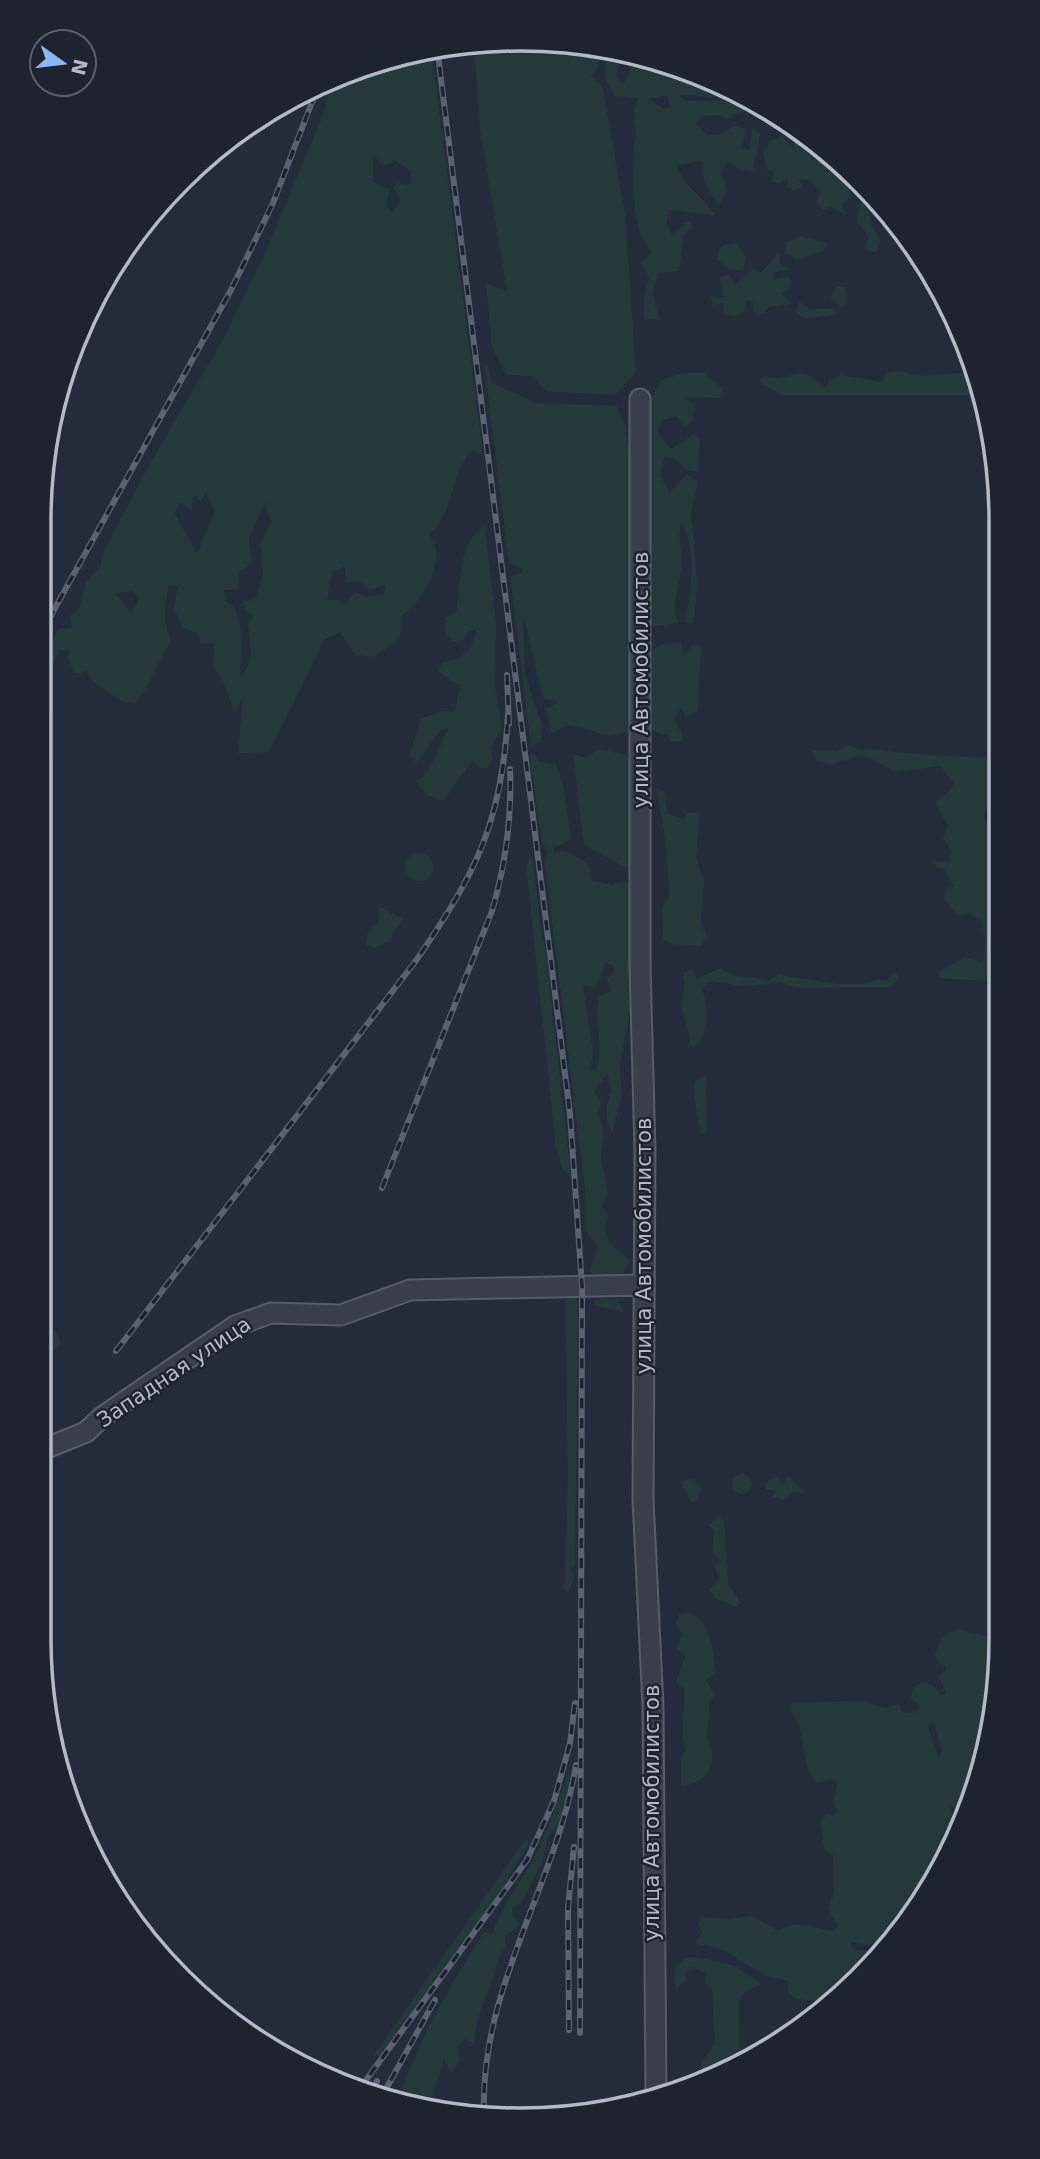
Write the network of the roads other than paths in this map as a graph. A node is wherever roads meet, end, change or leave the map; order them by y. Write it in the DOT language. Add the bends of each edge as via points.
graph roads {
  1 [pos="640,399"];
  2 [pos="645,1285"];
  3 [pos="51,1446"];
  4 [pos="656,2088"];
  1 -- 2 [label="street, улица Автомобилистов"];
  2 -- 3 [label="street, Западная улица" via="410,1290 341,1315 271,1313 253,1317 102,1416 86,1432"];
  2 -- 4 [label="street, улица Автомобилистов" via="643,1499 653,1707"];
}
